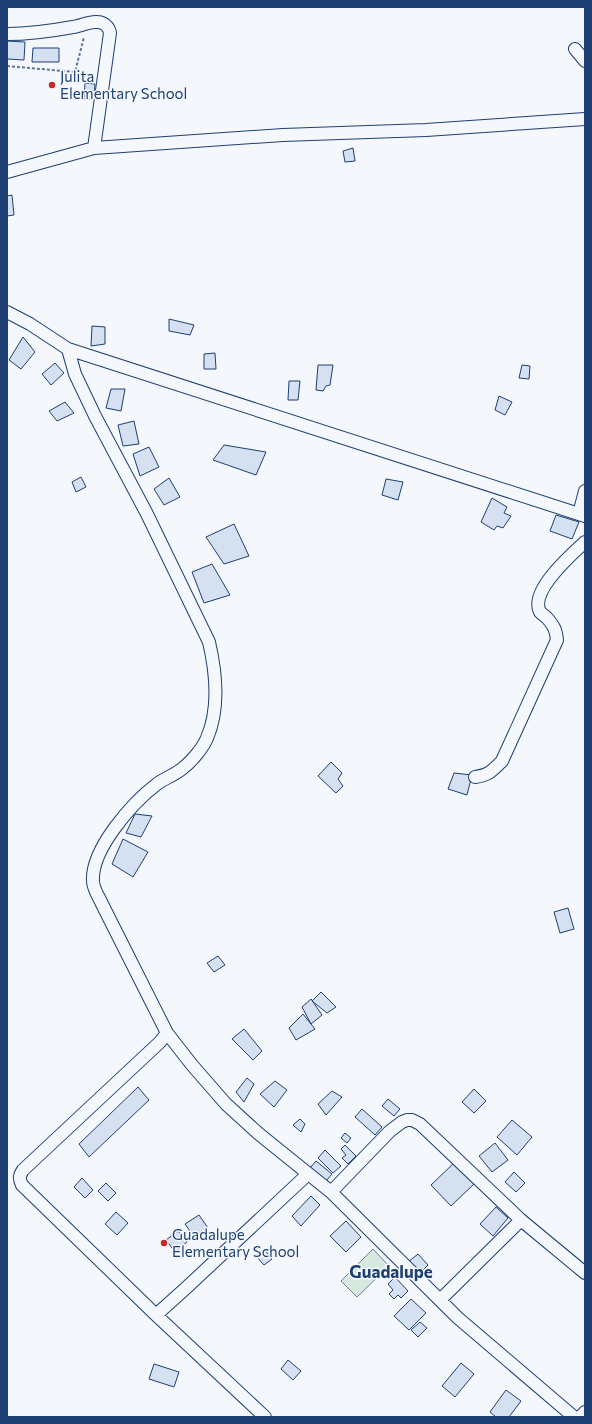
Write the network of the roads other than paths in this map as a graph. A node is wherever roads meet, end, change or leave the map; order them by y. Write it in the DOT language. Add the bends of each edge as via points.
graph roads {
  1 [pos="7,34"];
  2 [pos="575,50"];
  3 [pos="585,61"];
  4 [pos="585,119"];
  5 [pos="94,148"];
  6 [pos="7,172"];
  7 [pos="7,312"];
  8 [pos="68,349"];
  9 [pos="585,491"];
  10 [pos="582,515"];
  11 [pos="585,542"];
  12 [pos="475,777"];
  13 [pos="167,1033"];
  14 [pos="308,1174"];
  15 [pos="331,1192"];
  16 [pos="521,1220"];
  17 [pos="585,1273"];
  18 [pos="440,1300"];
  19 [pos="156,1315"];
  20 [pos="585,1412"];
  21 [pos="265,1417"];
  22 [pos="574,1417"];
  23 [pos="580,1417"];
  1 -- 5 [label="street" via="23,34 96,22 102,22 107,26 110,33"];
  2 -- 3 [label="street"];
  4 -- 5 [label="street"];
  5 -- 6 [label="street"];
  7 -- 8 [label="street"];
  8 -- 10 [label="street"];
  8 -- 13 [label="street" via="75,374 147,514 209,642 213,658 214,719 207,738 183,768 158,784 122,818 100,853 94,871 93,882 102,904"];
  9 -- 10 [label="street"];
  11 -- 12 [label="street" via="549,579 541,593 538,604 540,612 551,622 557,640 502,761 486,776"];
  13 -- 14 [label="street" via="226,1104"];
  13 -- 19 [label="street" via="24,1170 19,1179 22,1185"];
  14 -- 15 [label="street"];
  14 -- 19 [label="street"];
  15 -- 16 [label="street" via="390,1131 402,1122 412,1120 420,1124"];
  15 -- 18 [label="street"];
  16 -- 17 [label="street"];
  16 -- 18 [label="street"];
  18 -- 22 [label="street" via="479,1337"];
  19 -- 21 [label="street"];
  20 -- 23 [label="street"];
}
